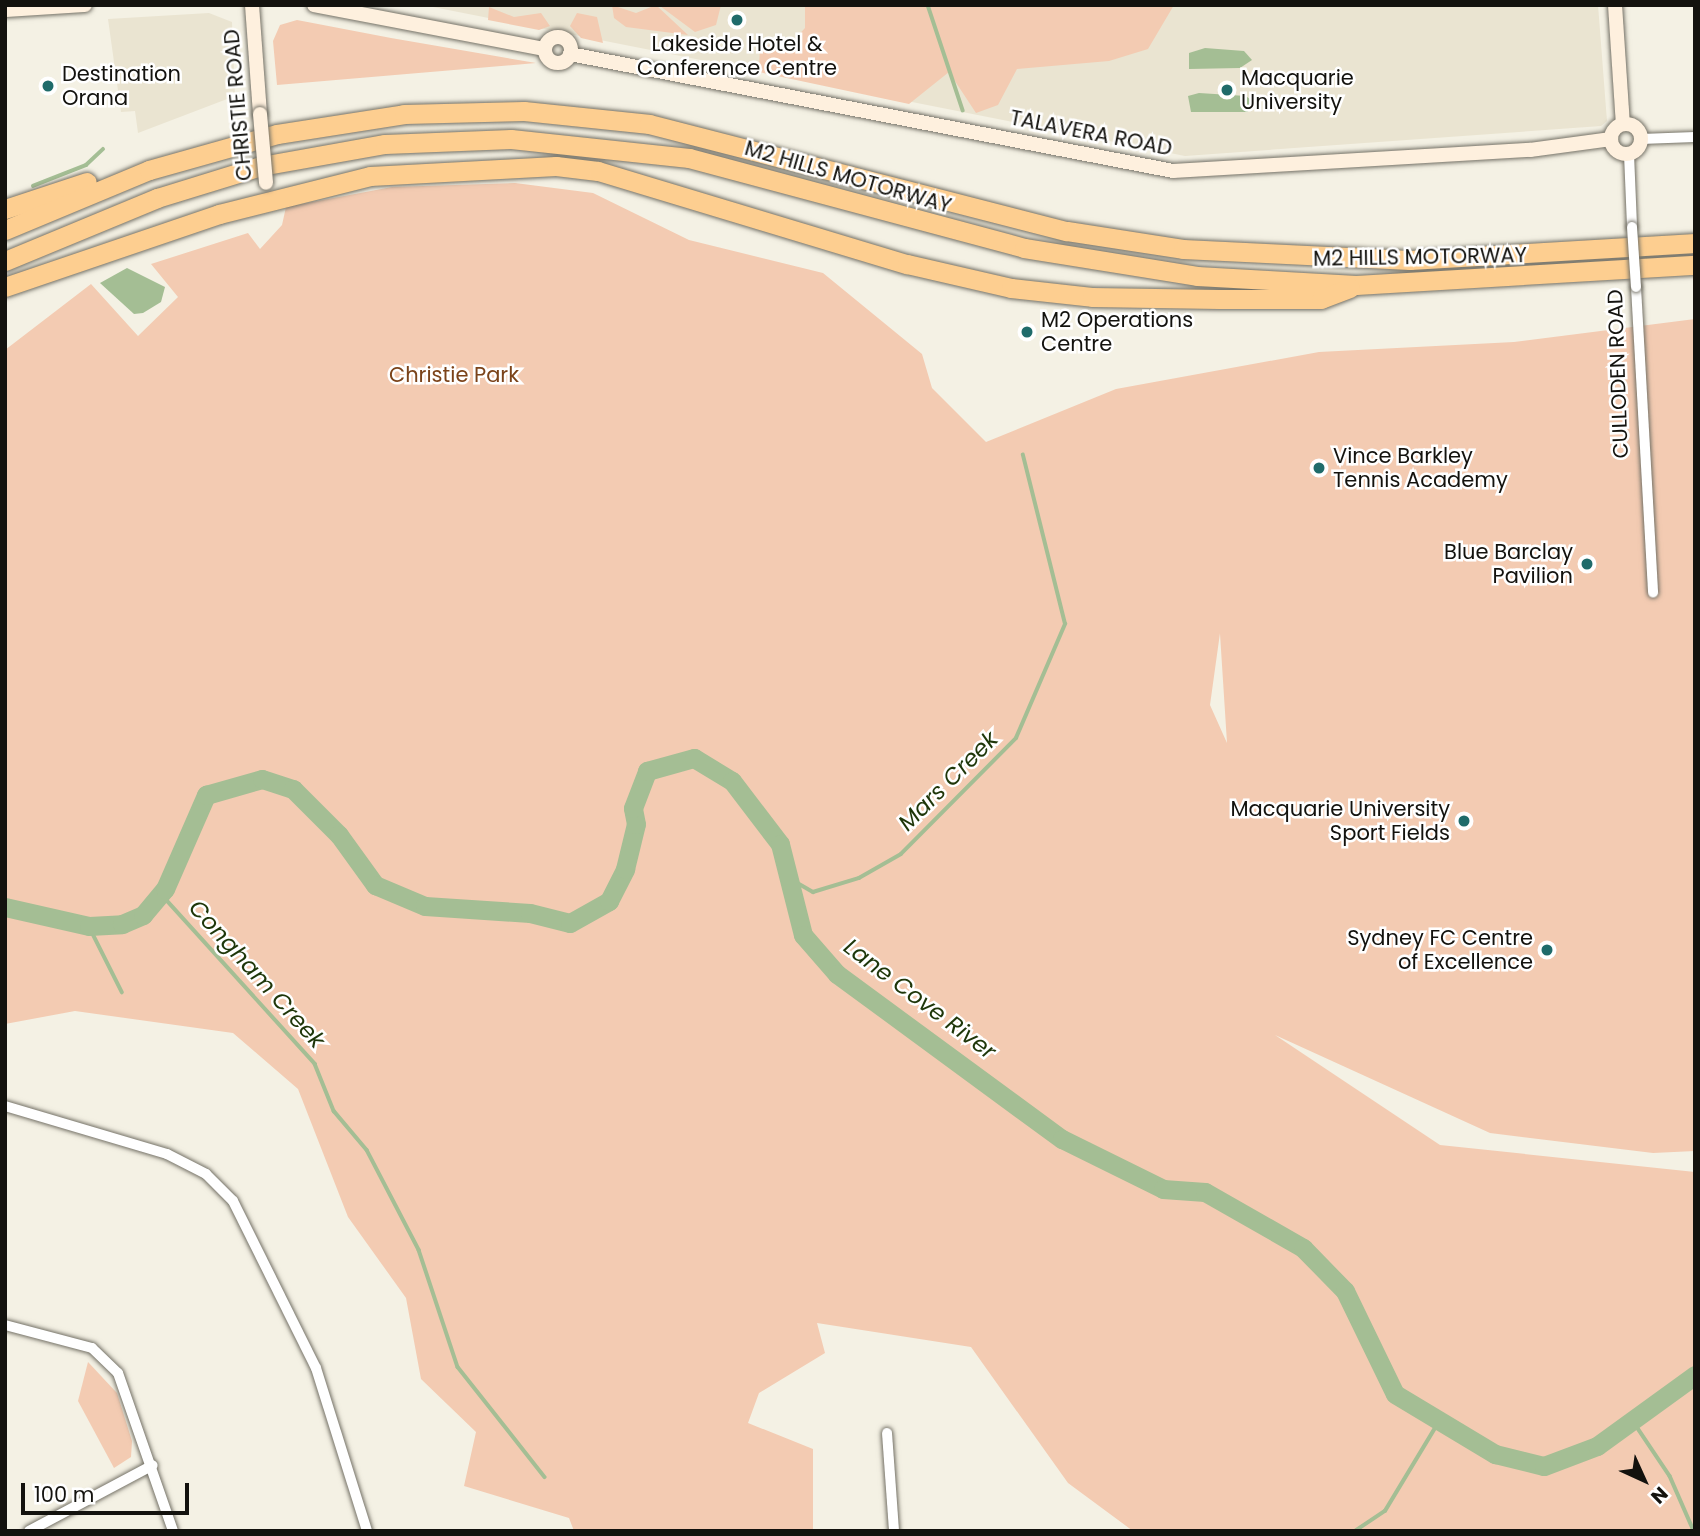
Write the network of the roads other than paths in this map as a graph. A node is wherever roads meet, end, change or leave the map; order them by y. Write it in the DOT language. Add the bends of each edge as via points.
graph roads {
  1 [pos="85,5"];
  2 [pos="252,5"];
  3 [pos="314,5"];
  4 [pos="1615,5"];
  5 [pos="5,10"];
  6 [pos="476,113"];
  7 [pos="1623,124"];
  8 [pos="1695,137"];
  9 [pos="1611,139"];
  10 [pos="1641,139"];
  11 [pos="1629,154"];
  12 [pos="266,192"];
  13 [pos="5,209"];
  14 [pos="5,230"];
  15 [pos="1695,243"];
  16 [pos="5,261"];
  17 [pos="1695,265"];
  18 [pos="1356,285"];
  19 [pos="5,287"];
  20 [pos="1653,593"];
  21 [pos="5,1106"];
  22 [pos="5,1325"];
  23 [pos="887,1433"];
  24 [pos="153,1465"];
  25 [pos="29,1531"];
  26 [pos="173,1531"];
  27 [pos="367,1531"];
  28 [pos="894,1531"];
  1 -- 5 [label="street"];
  2 -- 12 [label="street, CHRISTIE ROAD, bridge"];
  3 -- 9 [label="street, TALAVERA ROAD" via="545,49 557,37 568,43 570,54 1173,171 1530,150"];
  4 -- 7 [label="street"];
  6 -- 13 [label="highway" via="409,106 306,116 227,133"];
  6 -- 14 [label="highway, M2 HILLS MOTORWAY" via="379,118 238,144 149,170"];
  6 -- 15 [label="highway, M2 HILLS MOTORWAY" via="589,115 649,124 1067,231 1183,249 1410,260"];
  7 -- 9 [label="street"];
  7 -- 10 [label="street" via="1638,129"];
  8 -- 10 [label="street"];
  9 -- 11 [label="street" via="1614,149"];
  10 -- 11 [label="street"];
  11 -- 20 [label="street, CULLODEN ROAD, bridge"];
  12 -- 18 [label="highway" via="370,176 556,166 598,171 907,264 1011,288 1132,299 1321,299"];
  12 -- 19 [label="highway"];
  16 -- 18 [label="highway, M2 HILLS MOTORWAY" via="157,198 261,166 385,144 511,139 689,158 1082,261 1198,276"];
  17 -- 18 [label="highway, M2 HILLS MOTORWAY"];
  21 -- 27 [label="street" via="167,1154 206,1174 233,1201 316,1368"];
  22 -- 24 [label="street" via="59,1336 101,1354 125,1384"];
  23 -- 28 [label="street"];
  24 -- 25 [label="street"];
  24 -- 26 [label="street"];
}
